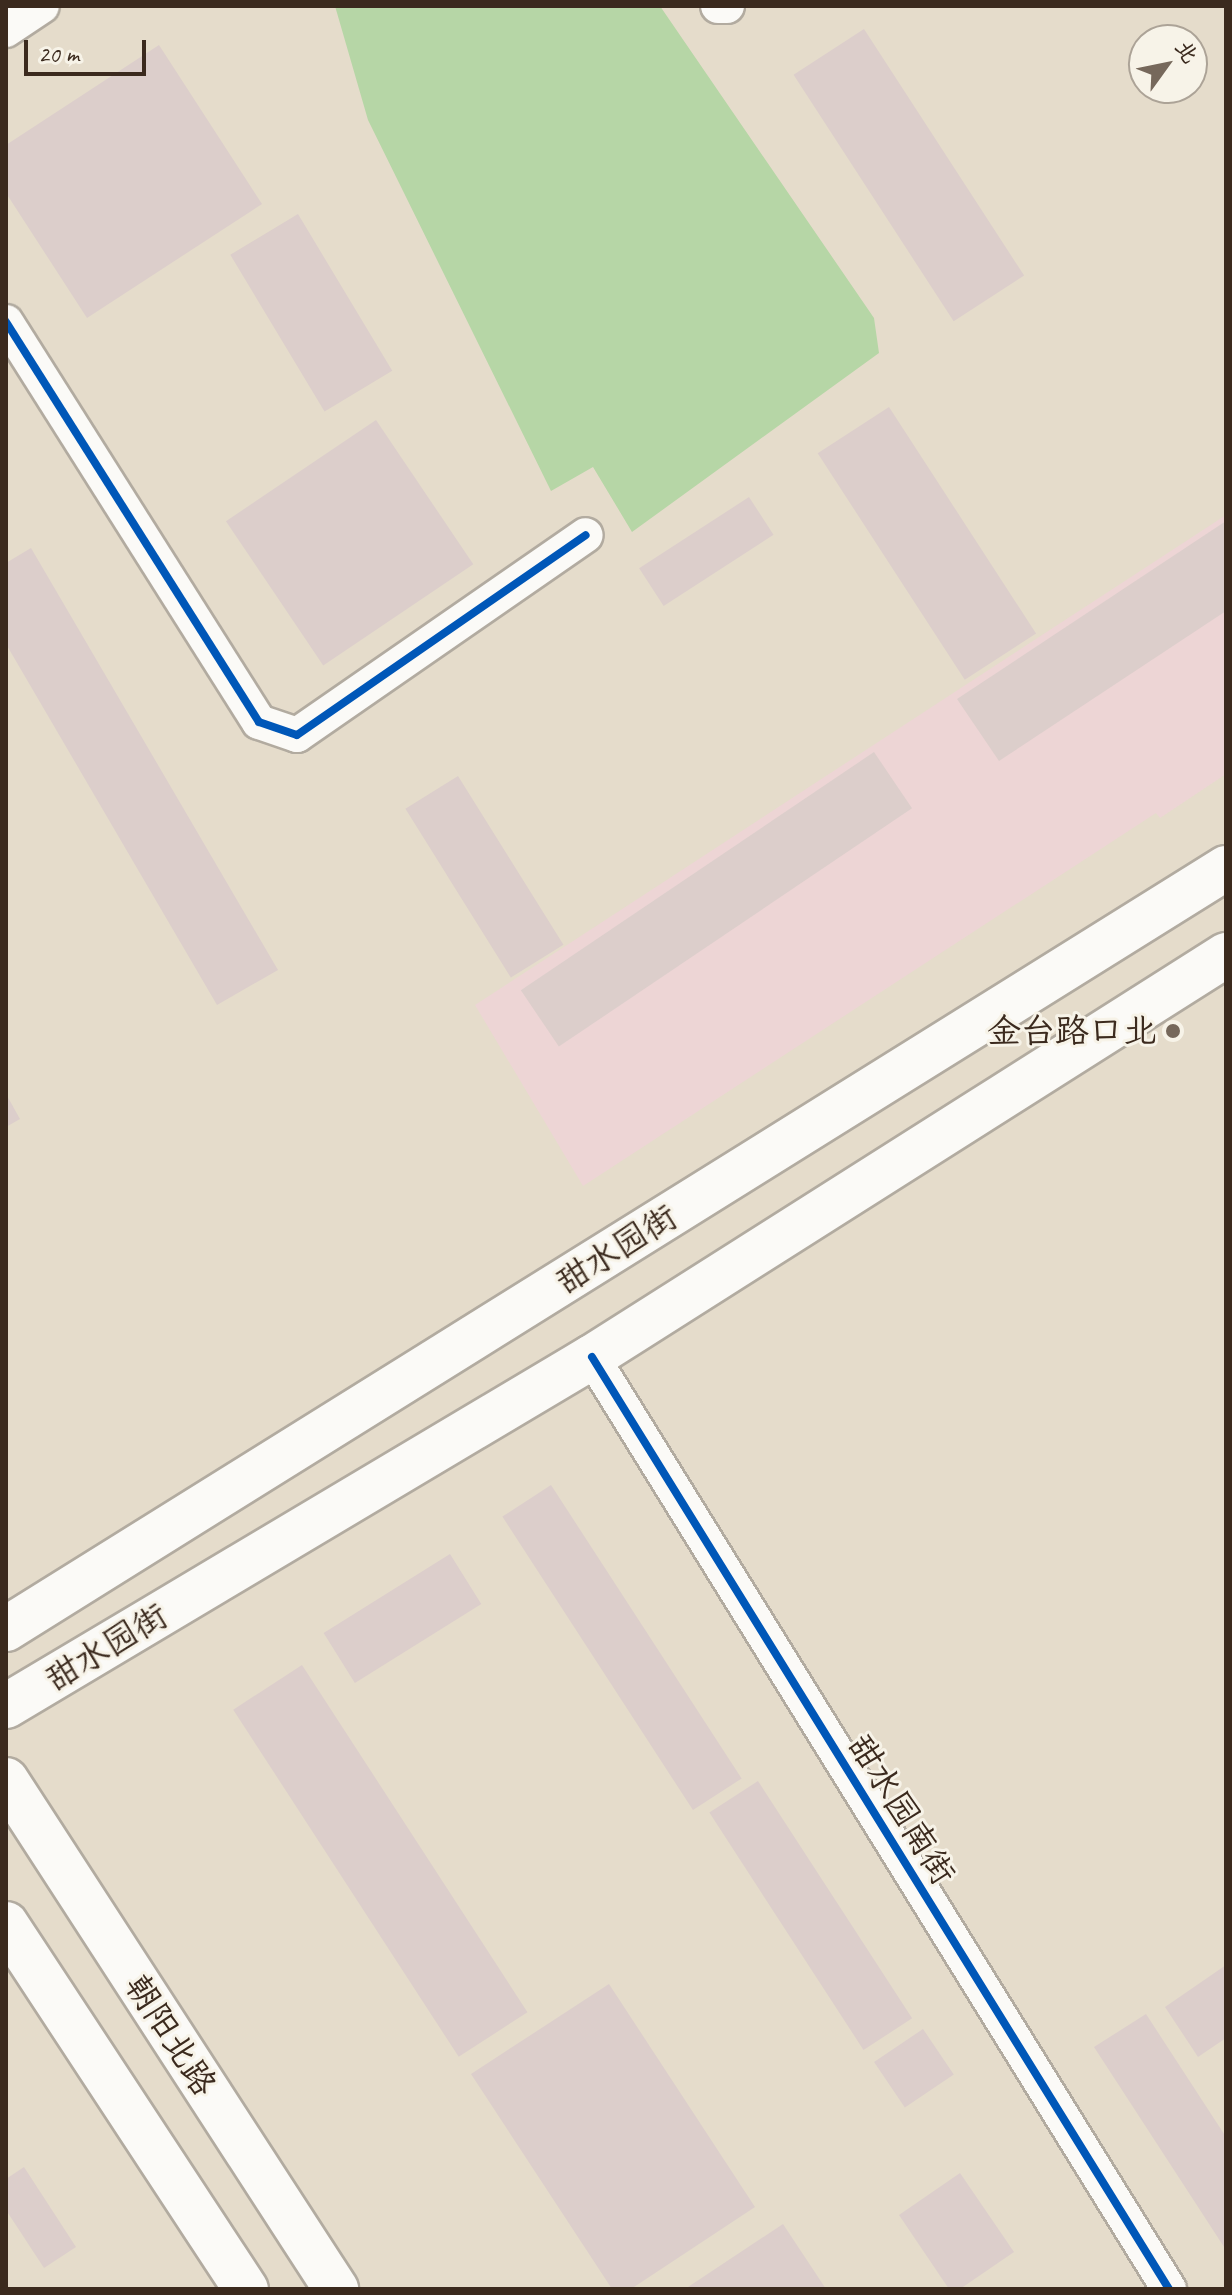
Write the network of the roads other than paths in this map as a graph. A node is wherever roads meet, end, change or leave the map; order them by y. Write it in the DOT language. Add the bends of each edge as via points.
graph roads {
  1 [pos="42,6"];
  2 [pos="718,6"];
  3 [pos="727,6"];
  4 [pos="6,30"];
  5 [pos="6,322"];
  6 [pos="586,535"];
  7 [pos="1226,868"];
  8 [pos="1226,955"];
  9 [pos="592,1357"];
  10 [pos="6,1629"];
  11 [pos="6,1706"];
  12 [pos="6,1780"];
  13 [pos="6,1924"];
  14 [pos="246,2289"];
  15 [pos="336,2289"];
  16 [pos="1169,2289"];
  1 -- 4 [label="street"];
  2 -- 3 [label="street"];
  5 -- 6 [label="street" via="259,722 297,735"];
  7 -- 10 [label="main road, 甜水园街"];
  8 -- 9 [label="main road, 甜水园街"];
  9 -- 11 [label="main road, 甜水园街"];
  9 -- 16 [label="street, 甜水园南街"];
  12 -- 15 [label="main road, 朝阳北路"];
  13 -- 14 [label="main road"];
}
